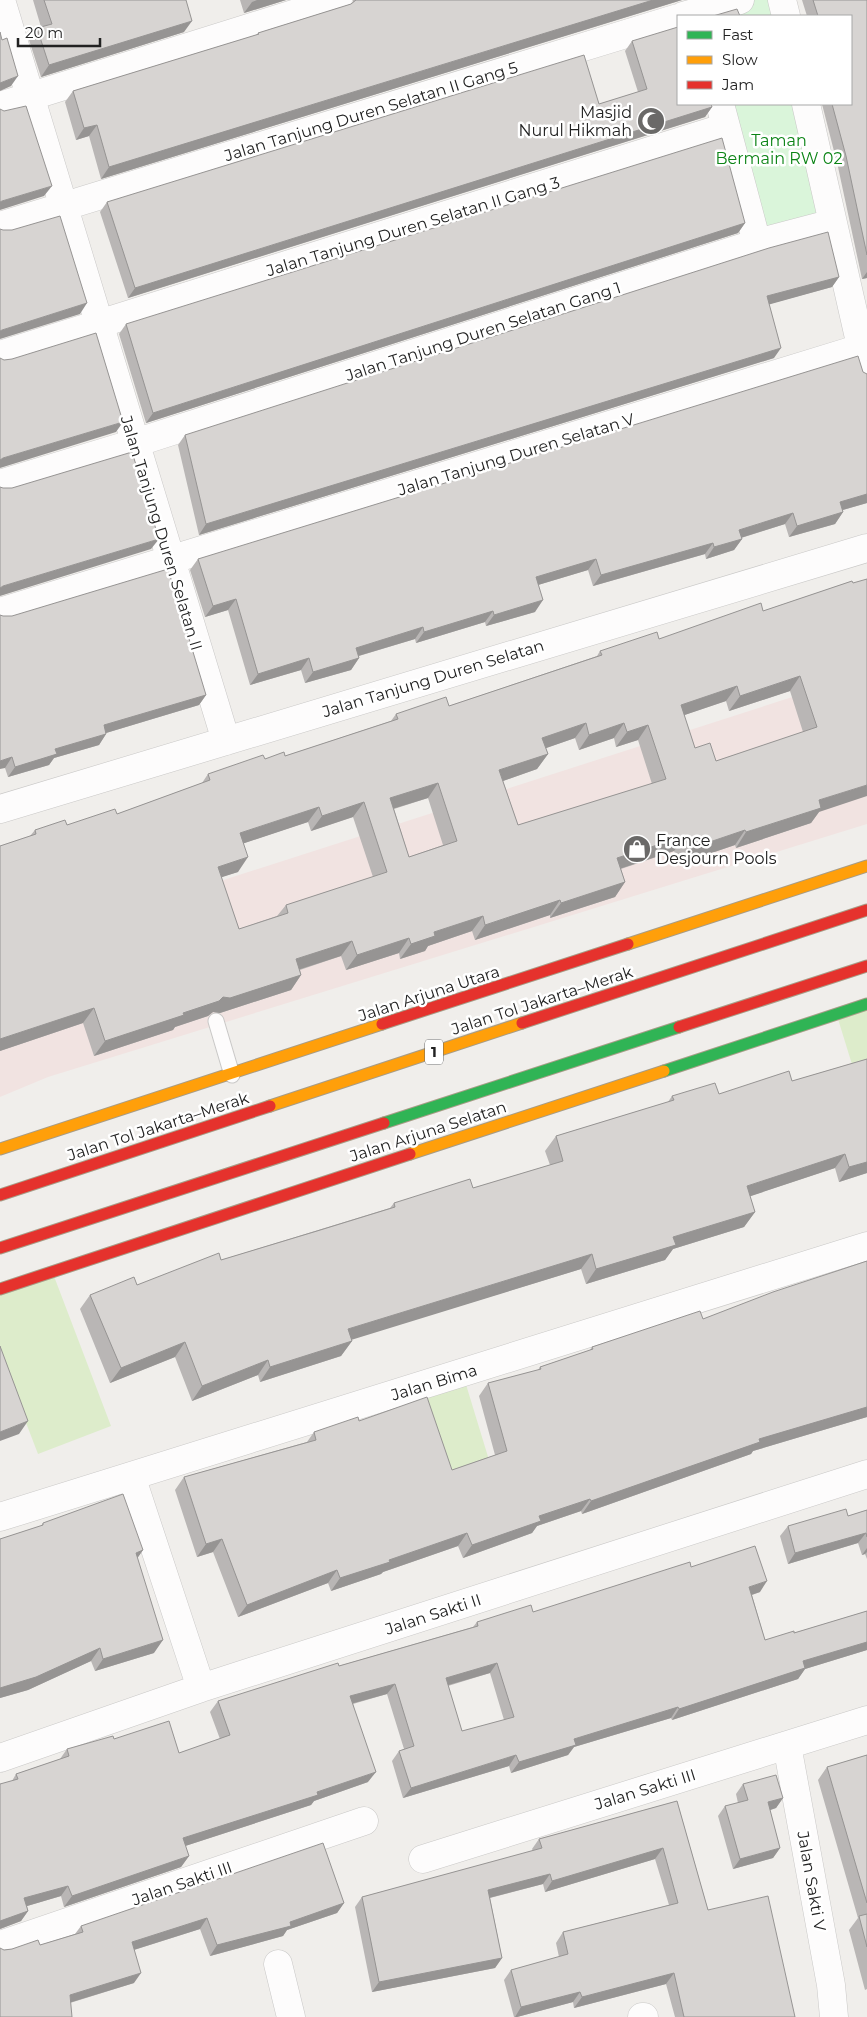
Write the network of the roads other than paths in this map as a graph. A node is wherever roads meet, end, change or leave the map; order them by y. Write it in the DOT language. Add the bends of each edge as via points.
graph roads {
  1 [pos="1,0"];
  2 [pos="338,0"];
  3 [pos="740,0"];
  4 [pos="782,0"];
  5 [pos="691,15"];
  6 [pos="786,15"];
  7 [pos="677,19"];
  8 [pos="30,97"];
  9 [pos="806,105"];
  10 [pos="0,106"];
  11 [pos="723,116"];
  12 [pos="64,206"];
  13 [pos="833,223"];
  14 [pos="0,226"];
  15 [pos="757,244"];
  16 [pos="99,325"];
  17 [pos="0,355"];
  18 [pos="864,360"];
  19 [pos="135,443"];
  20 [pos="0,484"];
  21 [pos="867,548"];
  22 [pos="171,560"];
  23 [pos="0,612"];
  24 [pos="226,741"];
  25 [pos="0,809"];
  26 [pos="867,866"];
  27 [pos="867,910"];
  28 [pos="867,966"];
  29 [pos="867,1004"];
  30 [pos="216,1021"];
  31 [pos="232,1075"];
  32 [pos="0,1149"];
  33 [pos="0,1195"];
  34 [pos="867,1246"];
  35 [pos="0,1248"];
  36 [pos="0,1289"];
  37 [pos="867,1474"];
  38 [pos="131,1476"];
  39 [pos="0,1517"];
  40 [pos="201,1688"];
  41 [pos="867,1720"];
  42 [pos="787,1745"];
  43 [pos="0,1758"];
  44 [pos="364,1821"];
  45 [pos="423,1859"];
  46 [pos="0,1945"];
  47 [pos="278,1964"];
  48 [pos="291,2017"];
  49 [pos="834,2017"];
  1 -- 8 [label="street, Jalan Tanjung Duren Selatan II"];
  2 -- 8 [label="street"];
  3 -- 5 [label="street"];
  4 -- 6 [label="street"];
  7 -- 12 [label="street, Jalan Tanjung Duren Selatan II Gang 5"];
  8 -- 10 [label="street"];
  8 -- 12 [label="street, Jalan Tanjung Duren Selatan II"];
  9 -- 13 [label="street"];
  11 -- 15 [label="street"];
  11 -- 16 [label="street, Jalan Tanjung Duren Selatan II Gang 3"];
  12 -- 14 [label="street, Jalan Tanjung Duren Selatan II Gang 5"];
  12 -- 16 [label="street, Jalan Tanjung Duren Selatan II"];
  13 -- 15 [label="street, Jalan Tanjung Duren Selatan Gang 1"];
  13 -- 18 [label="street"];
  15 -- 19 [label="street, Jalan Tanjung Duren Selatan Gang 1"];
  16 -- 17 [label="street"];
  16 -- 19 [label="street, Jalan Tanjung Duren Selatan II"];
  18 -- 22 [label="street, Jalan Tanjung Duren Selatan V"];
  19 -- 20 [label="street, Jalan Tanjung Duren Selatan Gang 1"];
  19 -- 22 [label="street, Jalan Tanjung Duren Selatan II"];
  21 -- 24 [label="street, Jalan Tanjung Duren Selatan"];
  22 -- 23 [label="street, Jalan Tanjung Duren Selatan V"];
  22 -- 24 [label="street, Jalan Tanjung Duren Selatan II"];
  24 -- 25 [label="street, Jalan Tanjung Duren Selatan"];
  26 -- 31 [label="main road, Jalan Arjuna Utara"];
  27 -- 33 [label="main road, Jalan Tol Jakarta–Merak / 1"];
  28 -- 35 [label="main road"];
  29 -- 36 [label="main road, Jalan Arjuna Selatan"];
  30 -- 31 [label="lane"];
  31 -- 32 [label="main road, Jalan Arjuna Utara"];
  34 -- 38 [label="street, Jalan Bima"];
  37 -- 40 [label="street, Jalan Sakti II"];
  38 -- 39 [label="street, Jalan Bima"];
  38 -- 40 [label="street"];
  40 -- 43 [label="street, Jalan Sakti II"];
  41 -- 42 [label="street, Jalan Sakti III"];
  42 -- 45 [label="street, Jalan Sakti III"];
  42 -- 49 [label="street, Jalan Sakti V"];
  44 -- 46 [label="street, Jalan Sakti III"];
  47 -- 48 [label="street"];
}
